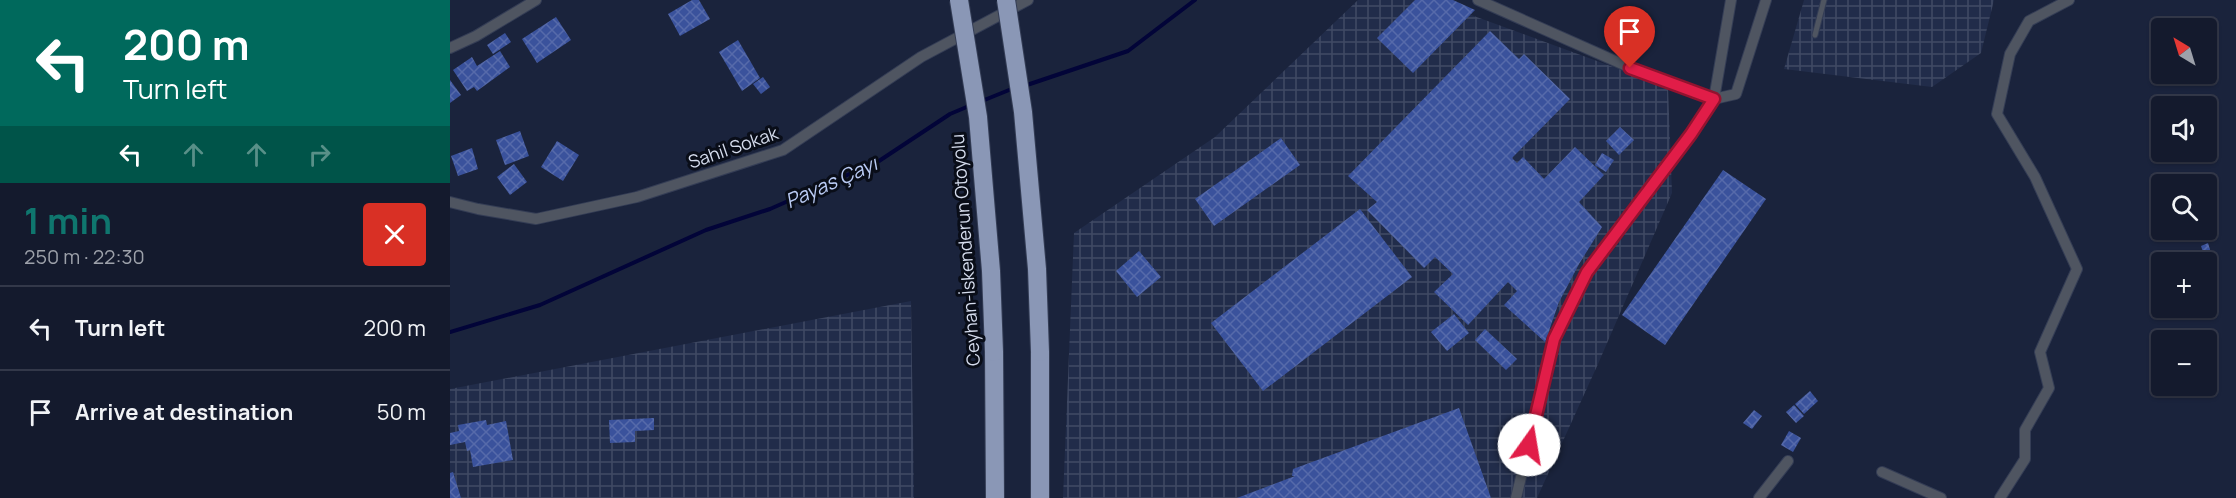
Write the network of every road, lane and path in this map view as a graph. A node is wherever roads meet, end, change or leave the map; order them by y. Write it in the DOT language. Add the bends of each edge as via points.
graph roads {
  1 [pos="536,0"];
  2 [pos="959,0"];
  3 [pos="1006,0"];
  4 [pos="1029,0"];
  5 [pos="1478,0"];
  6 [pos="1731,0"];
  7 [pos="1766,0"];
  8 [pos="1824,0"];
  9 [pos="2069,0"];
  10 [pos="1815,35"];
  11 [pos="450,48"];
  12 [pos="1714,99"];
  13 [pos="450,202"];
  14 [pos="1788,461"];
  15 [pos="1882,472"];
  16 [pos="995,498"];
  17 [pos="1040,498"];
  18 [pos="1516,498"];
  19 [pos="1760,498"];
  20 [pos="1941,498"];
  21 [pos="2000,498"];
  1 -- 11 [label="street"];
  2 -- 16 [label="highway, Ceyhan-İskenderun Otoyolu, bridge" via="978,117 991,271"];
  3 -- 17 [label="highway, bridge" via="1023,112 1037,269"];
  4 -- 13 [label="street, Sahil Sokak" via="921,57 783,150 637,197 536,219"];
  5 -- 12 [label="street" via="1649,76"];
  6 -- 12 [label="street"];
  7 -- 12 [label="street" via="1736,94"];
  8 -- 10 [label="lane"];
  9 -- 21 [label="street" via="2029,21 2010,54 1997,114 2035,177 2077,269 2040,352 2049,388 2025,430 2025,459"];
  12 -- 18 [label="street" via="1587,272 1554,339"];
  14 -- 19 [label="street"];
  15 -- 20 [label="street"];
}
